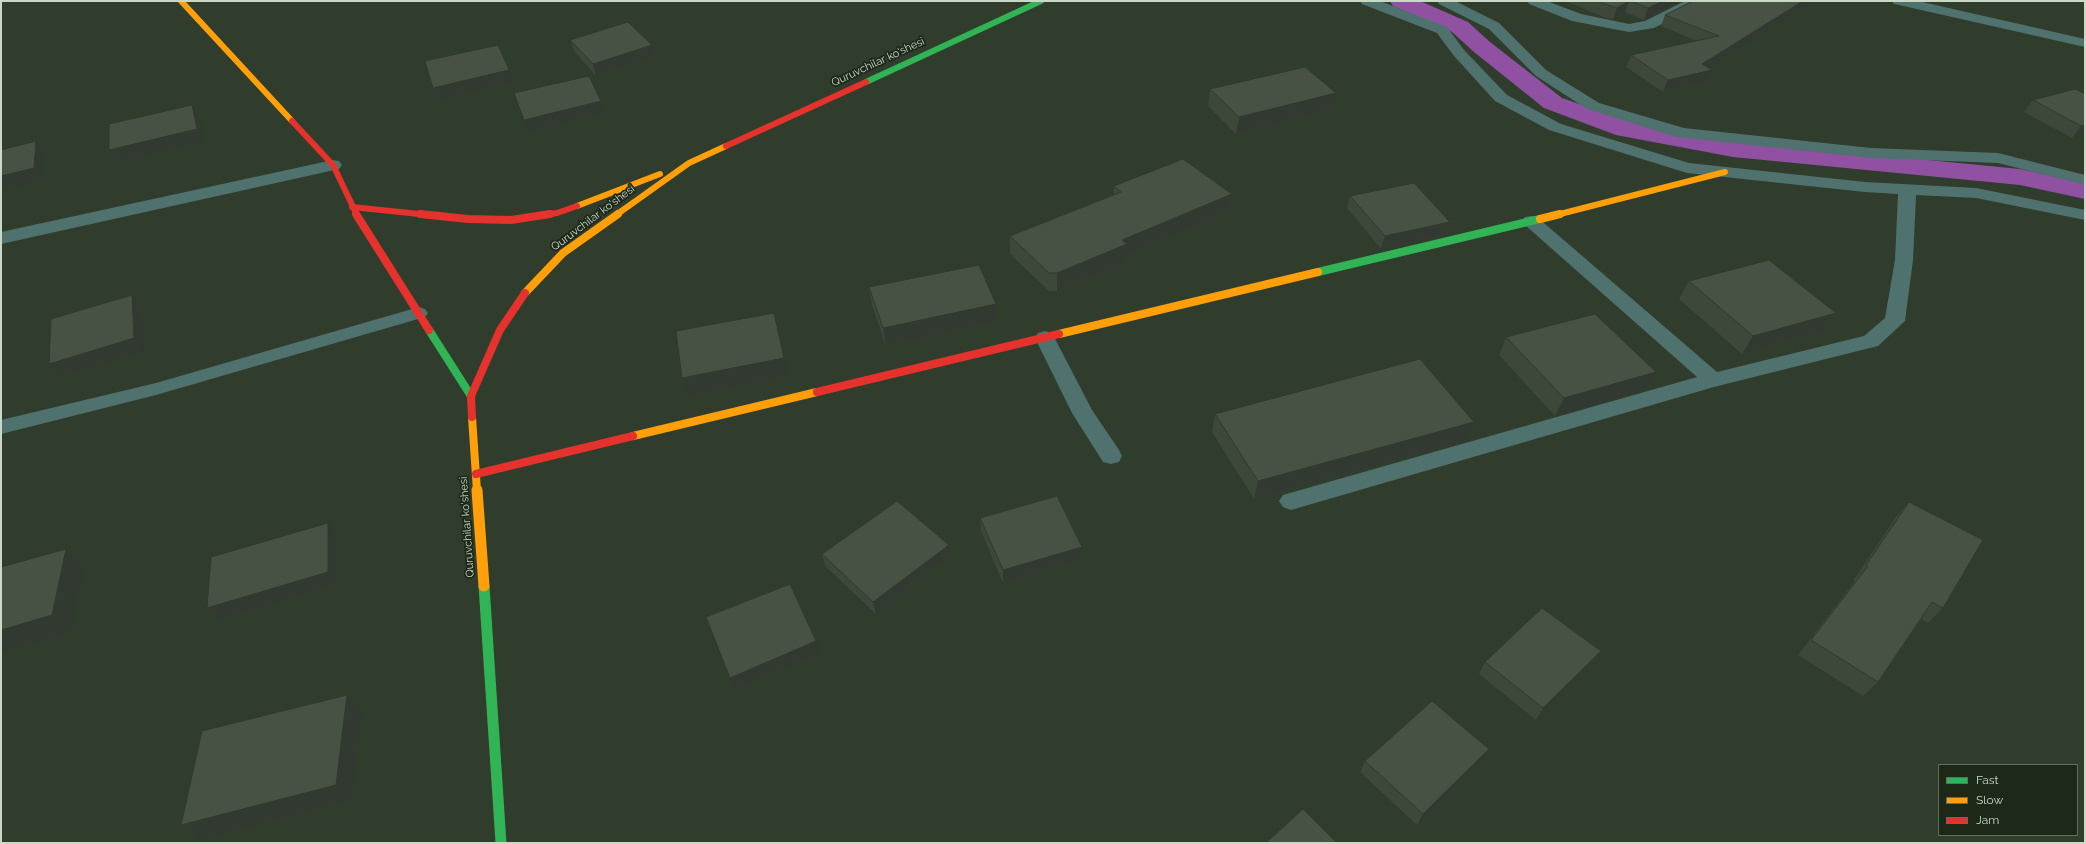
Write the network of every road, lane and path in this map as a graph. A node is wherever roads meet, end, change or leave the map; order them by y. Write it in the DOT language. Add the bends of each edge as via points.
graph roads {
  1 [pos="181,1"];
  2 [pos="1041,1"];
  3 [pos="1367,1"];
  4 [pos="1444,1"];
  5 [pos="1534,1"];
  6 [pos="1696,1"];
  7 [pos="1899,1"];
  8 [pos="2085,43"];
  9 [pos="689,163"];
  10 [pos="333,165"];
  11 [pos="1725,172"];
  12 [pos="2085,180"];
  13 [pos="1907,189"];
  14 [pos="352,207"];
  15 [pos="2085,215"];
  16 [pos="1531,221"];
  17 [pos="1,238"];
  18 [pos="419,314"];
  19 [pos="1045,338"];
  20 [pos="1713,380"];
  21 [pos="471,396"];
  22 [pos="1,427"];
  23 [pos="1111,456"];
  24 [pos="476,474"];
  25 [pos="1291,501"];
  26 [pos="501,843"];
  1 -- 10 [label="street"];
  2 -- 9 [label="street, Quruvchilar ko'shesi"];
  3 -- 11 [label="street" via="1442,30 1459,53 1501,98 1555,127 1687,168"];
  4 -- 12 [label="street" via="1494,26 1541,73 1593,106 1682,133 1871,153 1998,158"];
  5 -- 6 [label="street" via="1577,18 1629,28 1649,25"];
  7 -- 8 [label="street"];
  9 -- 14 [label="street" via="557,213 511,220 468,219"];
  9 -- 21 [label="street, Quruvchilar ko'shesi" via="563,253 528,288 500,330"];
  10 -- 14 [label="street"];
  10 -- 17 [label="street"];
  11 -- 13 [label="street"];
  11 -- 16 [label="street"];
  13 -- 15 [label="street" via="1976,193"];
  13 -- 20 [label="street" via="1904,260 1895,321 1871,341"];
  14 -- 18 [label="street"];
  16 -- 19 [label="street"];
  16 -- 20 [label="street"];
  18 -- 21 [label="street"];
  18 -- 22 [label="lane" via="156,389"];
  19 -- 23 [label="street" via="1083,413"];
  19 -- 24 [label="street"];
  20 -- 25 [label="street"];
  21 -- 24 [label="street, Quruvchilar ko'shesi"];
  24 -- 26 [label="street, Quruvchilar ko'shesi"];
}
